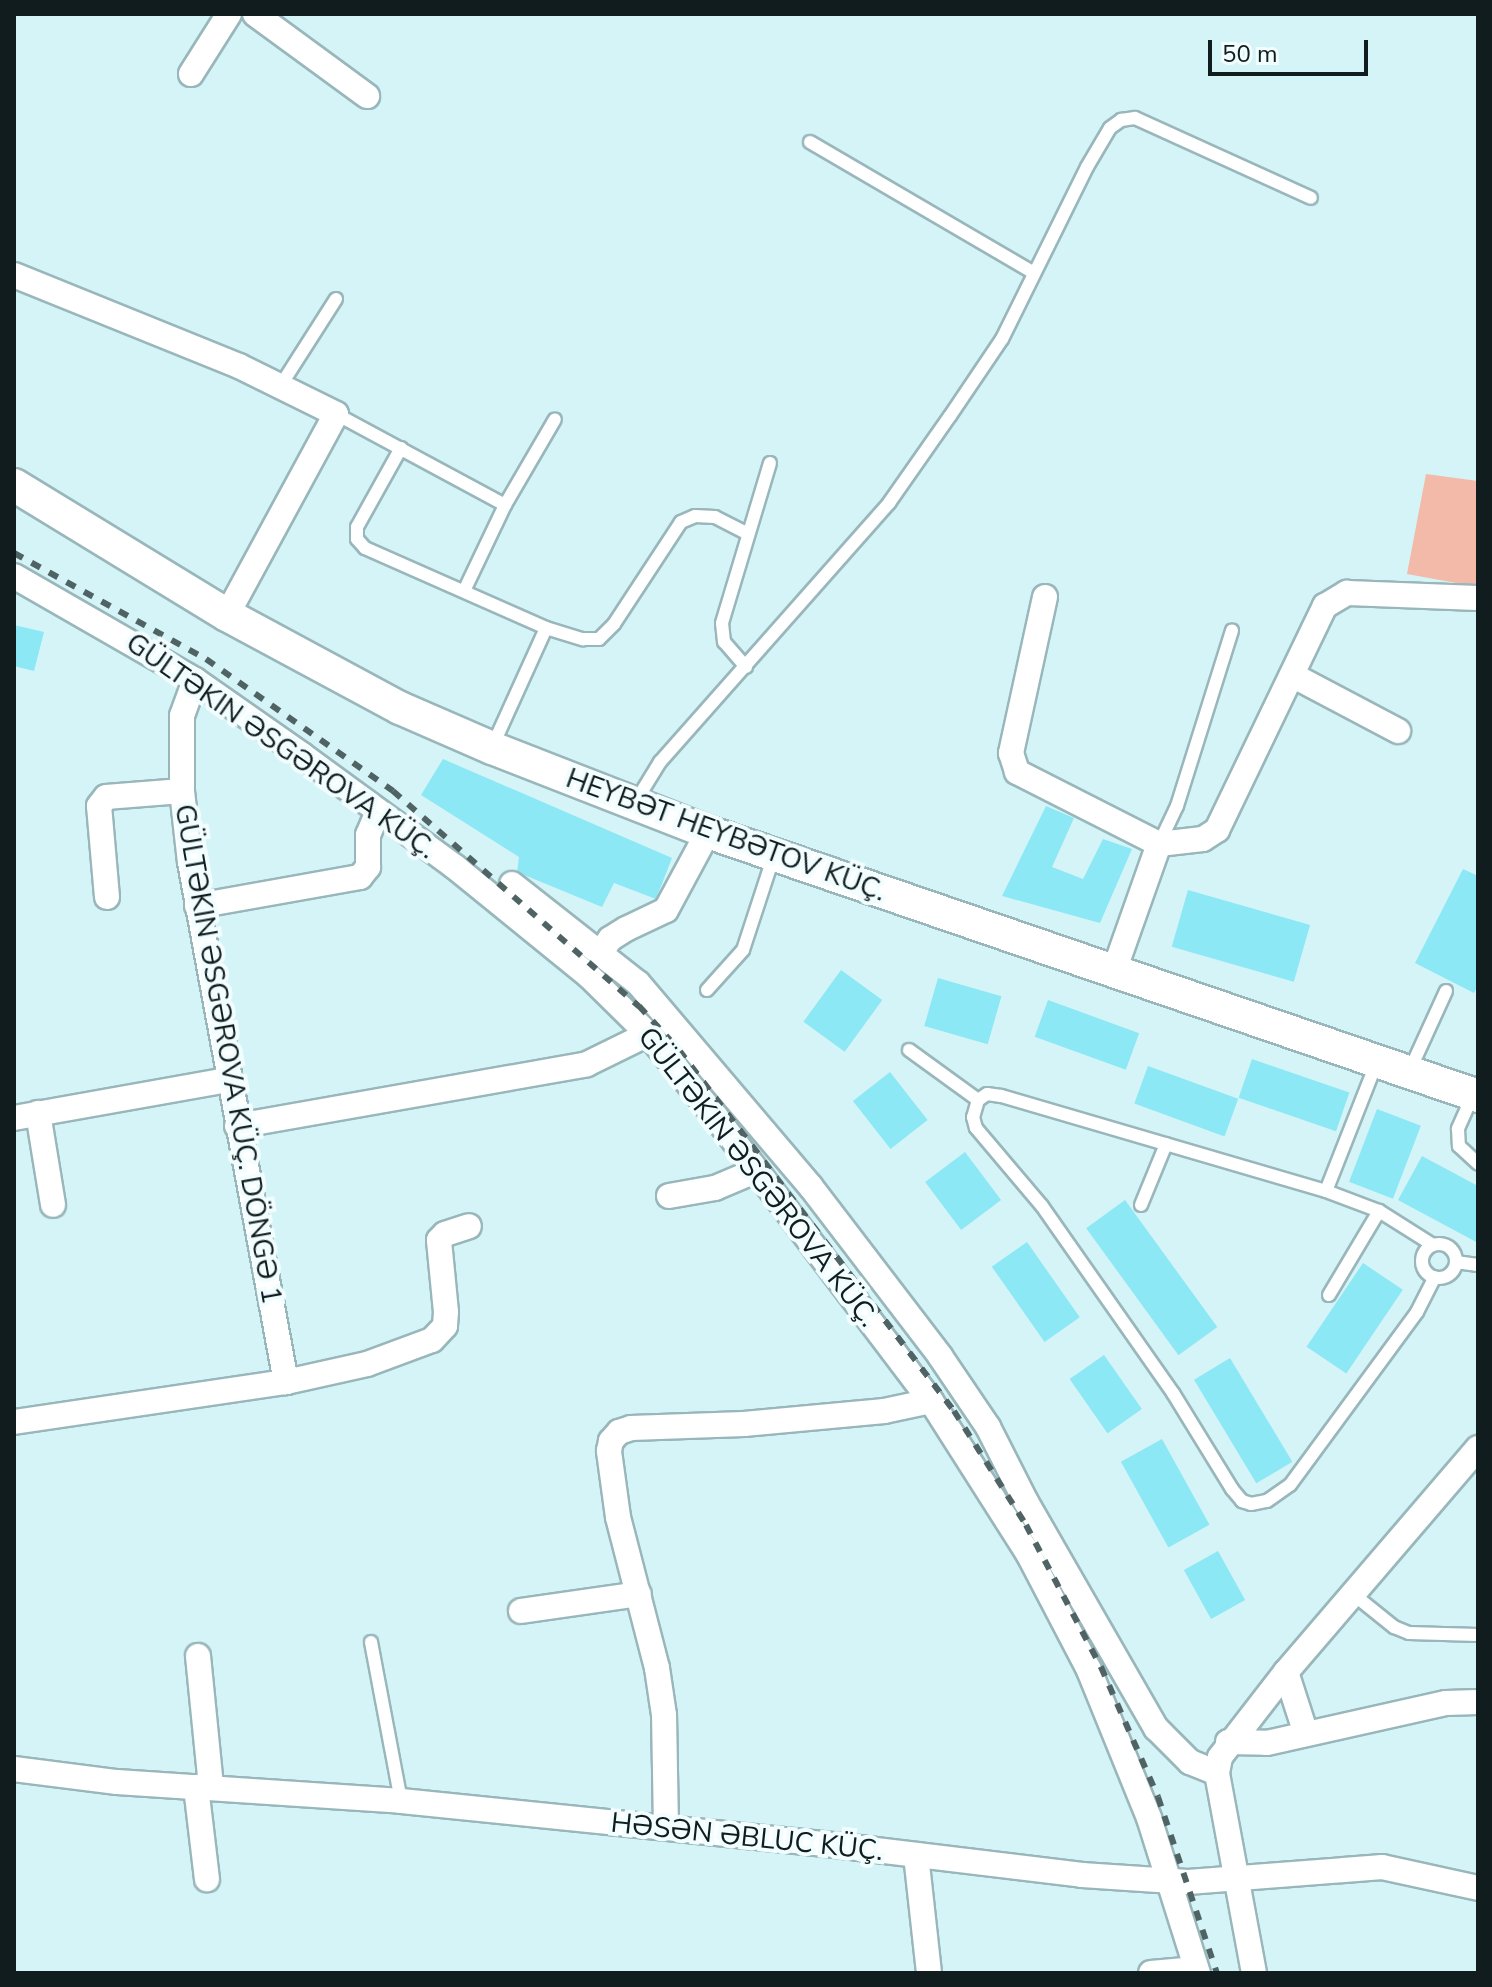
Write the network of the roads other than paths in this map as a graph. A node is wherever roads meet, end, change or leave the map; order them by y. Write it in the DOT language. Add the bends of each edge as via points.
graph roads {
  1 [pos="229,14"];
  2 [pos="255,14"];
  3 [pos="191,74"];
  4 [pos="367,96"];
  5 [pos="810,142"];
  6 [pos="1311,198"];
  7 [pos="1034,273"];
  8 [pos="14,275"];
  9 [pos="336,299"];
  10 [pos="281,385"];
  11 [pos="336,414"];
  12 [pos="555,419"];
  13 [pos="401,448"];
  14 [pos="770,463"];
  15 [pos="14,485"];
  16 [pos="505,505"];
  17 [pos="747,533"];
  18 [pos="14,576"];
  19 [pos="464,591"];
  20 [pos="1045,597"];
  21 [pos="1478,598"];
  22 [pos="227,615"];
  23 [pos="546,628"];
  24 [pos="1232,630"];
  25 [pos="746,667"];
  26 [pos="1292,675"];
  27 [pos="195,680"];
  28 [pos="1398,731"];
  29 [pos="492,748"];
  30 [pos="182,791"];
  31 [pos="635,804"];
  32 [pos="378,812"];
  33 [pos="708,832"];
  34 [pos="1159,844"];
  35 [pos="774,855"];
  36 [pos="512,884"];
  37 [pos="107,897"];
  38 [pos="197,906"];
  39 [pos="601,952"];
  40 [pos="1114,971"];
  41 [pos="707,990"];
  42 [pos="1446,991"];
  43 [pos="648,1034"];
  44 [pos="909,1050"];
  45 [pos="1377,1061"];
  46 [pos="1409,1072"];
  47 [pos="227,1080"];
  48 [pos="1476,1095"];
  49 [pos="978,1100"];
  50 [pos="38,1113"];
  51 [pos="14,1118"];
  52 [pos="237,1126"];
  53 [pos="1166,1144"];
  54 [pos="1478,1164"];
  55 [pos="755,1171"];
  56 [pos="1326,1191"];
  57 [pos="669,1196"];
  58 [pos="53,1205"];
  59 [pos="1141,1205"];
  60 [pos="1379,1211"];
  61 [pos="469,1226"];
  62 [pos="1433,1245"];
  63 [pos="1456,1262"];
  64 [pos="1478,1265"];
  65 [pos="1435,1277"];
  66 [pos="1329,1295"];
  67 [pos="286,1382"];
  68 [pos="931,1401"];
  69 [pos="14,1422"];
  70 [pos="1478,1448"];
  71 [pos="639,1594"];
  72 [pos="1353,1594"];
  73 [pos="521,1611"];
  74 [pos="1478,1635"];
  75 [pos="371,1642"];
  76 [pos="198,1656"];
  77 [pos="1286,1672"];
  78 [pos="1478,1702"];
  79 [pos="1306,1734"];
  80 [pos="1228,1742"];
  81 [pos="14,1769"];
  82 [pos="1217,1773"];
  83 [pos="203,1787"];
  84 [pos="401,1801"];
  85 [pos="666,1828"];
  86 [pos="916,1855"];
  87 [pos="207,1879"];
  88 [pos="1234,1879"];
  89 [pos="1168,1881"];
  90 [pos="1478,1888"];
  91 [pos="1197,1971"];
  92 [pos="929,1973"];
  93 [pos="1151,1973"];
  94 [pos="1254,1973"];
  1 -- 3 [label="street"];
  2 -- 4 [label="street"];
  5 -- 7 [label="lane"];
  6 -- 7 [label="lane" via="1135,118 1121,120 1101,140"];
  7 -- 25 [label="lane" via="1002,339 889,503"];
  8 -- 10 [label="street"];
  9 -- 10 [label="lane"];
  10 -- 11 [label="street"];
  11 -- 13 [label="lane"];
  11 -- 22 [label="street"];
  12 -- 16 [label="lane"];
  13 -- 16 [label="lane"];
  13 -- 19 [label="lane" via="357,527 357,539 365,548"];
  14 -- 17 [label="lane"];
  15 -- 22 [label="main road, HEYBƏT HEYBƏTOV KÜÇ."];
  16 -- 19 [label="lane"];
  17 -- 23 [label="lane" via="715,517 681,522 599,639"];
  17 -- 25 [label="lane" via="722,623 724,642"];
  18 -- 27 [label="street, GÜLTƏKIN ƏSGƏROVA KÜÇ."];
  19 -- 23 [label="lane"];
  20 -- 34 [label="street" via="1011,753 1017,772"];
  21 -- 26 [label="street" via="1347,593 1325,606"];
  22 -- 29 [label="main road, HEYBƏT HEYBƏTOV KÜÇ." via="400,708"];
  23 -- 29 [label="lane"];
  24 -- 34 [label="lane" via="1177,806"];
  25 -- 31 [label="lane" via="660,762"];
  26 -- 28 [label="street"];
  26 -- 34 [label="street" via="1217,830 1203,839"];
  27 -- 30 [label="street, GÜLTƏKIN ƏSGƏROVA KÜÇ. DÖNGƏ 1" via="182,716"];
  27 -- 32 [label="street, GÜLTƏKIN ƏSGƏROVA KÜÇ."];
  29 -- 31 [label="main road, HEYBƏT HEYBƏTOV KÜÇ."];
  30 -- 37 [label="street" via="106,797 99,806"];
  30 -- 38 [label="street, GÜLTƏKIN ƏSGƏROVA KÜÇ. DÖNGƏ 1"];
  31 -- 33 [label="main road, HEYBƏT HEYBƏTOV KÜÇ."];
  32 -- 38 [label="street" via="368,835 368,867 360,877"];
  32 -- 43 [label="street, GÜLTƏKIN ƏSGƏROVA KÜÇ." via="588,975"];
  33 -- 35 [label="main road, HEYBƏT HEYBƏTOV KÜÇ."];
  33 -- 39 [label="street" via="666,910 610,939"];
  34 -- 40 [label="street"];
  35 -- 40 [label="main road, HEYBƏT HEYBƏTOV KÜÇ."];
  35 -- 41 [label="lane" via="743,950"];
  36 -- 39 [label="street"];
  38 -- 47 [label="street, GÜLTƏKIN ƏSGƏROVA KÜÇ. DÖNGƏ 1"];
  39 -- 82 [label="street" via="638,983 811,1187 940,1356 988,1427 1156,1728 1190,1762"];
  40 -- 45 [label="main road, HEYBƏT HEYBƏTOV KÜÇ."];
  42 -- 46 [label="lane"];
  43 -- 52 [label="street" via="587,1064"];
  43 -- 55 [label="street, GÜLTƏKIN ƏSGƏROVA KÜÇ."];
  44 -- 49 [label="lane"];
  45 -- 46 [label="main road, HEYBƏT HEYBƏTOV KÜÇ."];
  45 -- 56 [label="lane"];
  46 -- 48 [label="main road, HEYBƏT HEYBƏTOV KÜÇ."];
  47 -- 50 [label="street"];
  47 -- 52 [label="street, GÜLTƏKIN ƏSGƏROVA KÜÇ. DÖNGƏ 1"];
  48 -- 54 [label="lane" via="1458,1129 1459,1146"];
  49 -- 53 [label="lane" via="987,1094 1001,1096"];
  49 -- 65 [label="lane" via="976,1128 1042,1206 1242,1501 1267,1501 1290,1485 1417,1312"];
  50 -- 51 [label="street"];
  50 -- 58 [label="street"];
  52 -- 67 [label="street, GÜLTƏKIN ƏSGƏROVA KÜÇ. DÖNGƏ 1"];
  53 -- 56 [label="lane"];
  53 -- 59 [label="lane"];
  55 -- 57 [label="street" via="724,1185"];
  55 -- 68 [label="street, GÜLTƏKIN ƏSGƏROVA KÜÇ."];
  56 -- 60 [label="lane"];
  60 -- 62 [label="lane"];
  60 -- 66 [label="lane"];
  61 -- 67 [label="street" via="439,1240 446,1312 440,1335 367,1364"];
  62 -- 63 [label="lane" via="1446,1245"];
  62 -- 65 [label="lane" via="1422,1262"];
  63 -- 64 [label="lane"];
  63 -- 65 [label="lane" via="1449,1274"];
  67 -- 69 [label="street"];
  68 -- 71 [label="street" via="884,1411 619,1432 609,1451 618,1517"];
  68 -- 89 [label="street, GÜLTƏKIN ƏSGƏROVA KÜÇ." via="1029,1555 1089,1670 1149,1818"];
  70 -- 72 [label="street"];
  71 -- 73 [label="street"];
  71 -- 85 [label="street" via="664,1715"];
  72 -- 74 [label="lane" via="1409,1633"];
  72 -- 77 [label="street"];
  75 -- 84 [label="lane"];
  76 -- 83 [label="street"];
  77 -- 79 [label="street"];
  77 -- 80 [label="street"];
  78 -- 79 [label="street" via="1446,1703"];
  79 -- 80 [label="street" via="1267,1743"];
  80 -- 82 [label="street"];
  81 -- 83 [label="street, HƏSƏN ƏBLUC KÜÇ."];
  82 -- 88 [label="street"];
  83 -- 84 [label="street, HƏSƏN ƏBLUC KÜÇ."];
  83 -- 87 [label="street"];
  84 -- 85 [label="street, HƏSƏN ƏBLUC KÜÇ."];
  85 -- 86 [label="street, HƏSƏN ƏBLUC KÜÇ."];
  86 -- 89 [label="street, HƏSƏN ƏBLUC KÜÇ."];
  86 -- 92 [label="street"];
  88 -- 89 [label="street, HƏSƏN ƏBLUC KÜÇ."];
  88 -- 90 [label="street, HƏSƏN ƏBLUC KÜÇ." via="1382,1867"];
  88 -- 94 [label="street"];
  89 -- 91 [label="street, GÜLTƏKIN ƏSGƏROVA KÜÇ."];
  91 -- 93 [label="street"];
}
